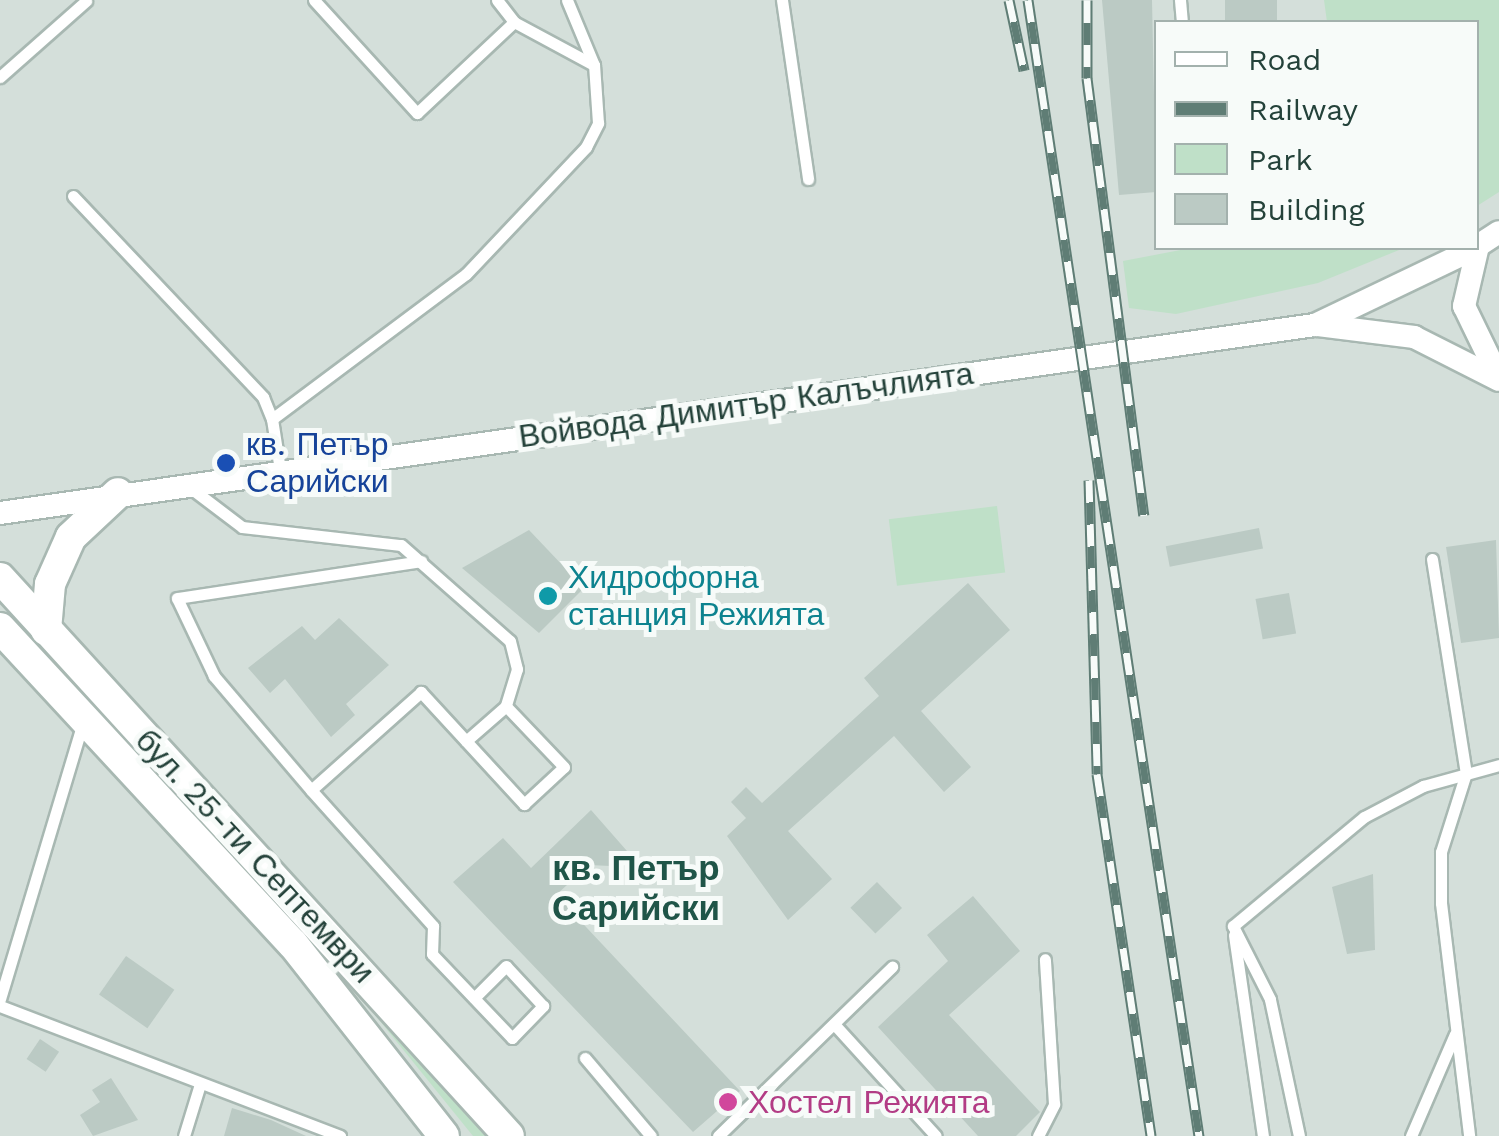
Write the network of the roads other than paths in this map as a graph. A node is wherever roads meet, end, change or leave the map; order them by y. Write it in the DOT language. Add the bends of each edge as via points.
graph roads {
  1 [pos="314,0"];
  2 [pos="497,0"];
  3 [pos="567,0"];
  4 [pos="782,0"];
  5 [pos="86,1"];
  6 [pos="514,22"];
  7 [pos="594,65"];
  8 [pos="0,77"];
  9 [pos="808,180"];
  10 [pos="73,196"];
  11 [pos="1471,250"];
  12 [pos="1476,250"];
  13 [pos="1314,325"];
  14 [pos="1499,378"];
  15 [pos="272,419"];
  16 [pos="280,470"];
  17 [pos="185,484"];
  18 [pos="118,493"];
  19 [pos="0,513"];
  20 [pos="1432,560"];
  21 [pos="420,561"];
  22 [pos="0,578"];
  23 [pos="0,628"];
  24 [pos="46,630"];
  25 [pos="96,685"];
  26 [pos="506,706"];
  27 [pos="84,718"];
  28 [pos="466,741"];
  29 [pos="1499,764"];
  30 [pos="1466,773"];
  31 [pos="311,790"];
  32 [pos="1232,926"];
  33 [pos="1046,959"];
  34 [pos="892,967"];
  35 [pos="474,998"];
  36 [pos="0,1003"];
  37 [pos="834,1024"];
  38 [pos="1455,1034"];
  39 [pos="584,1058"];
  40 [pos="200,1084"];
  41 [pos="184,1136"];
  42 [pos="340,1136"];
  43 [pos="444,1136"];
  44 [pos="509,1136"];
  45 [pos="650,1136"];
  46 [pos="718,1136"];
  47 [pos="936,1136"];
  48 [pos="1038,1136"];
  49 [pos="1263,1136"];
  50 [pos="1299,1136"];
  51 [pos="1411,1136"];
  52 [pos="1469,1136"];
  1 -- 6 [label="lane" via="416,113"];
  2 -- 6 [label="lane"];
  3 -- 7 [label="lane"];
  4 -- 9 [label="lane"];
  5 -- 8 [label="lane"];
  6 -- 7 [label="lane"];
  7 -- 15 [label="lane" via="598,123 586,147 466,274"];
  10 -- 15 [label="lane" via="263,397"];
  11 -- 13 [label="street, Войвода Димитър Калъчлията"];
  12 -- 14 [label="street" via="1464,306"];
  13 -- 14 [label="street" via="1414,337"];
  13 -- 16 [label="street, Войвода Димитър Калъчлията"];
  15 -- 16 [label="lane"];
  16 -- 17 [label="street, Войвода Димитър Калъчлията"];
  17 -- 18 [label="street, Войвода Димитър Калъчлията"];
  17 -- 21 [label="lane" via="242,528 278,537 360,535"];
  18 -- 19 [label="street, Войвода Димитър Калъчлията"];
  18 -- 24 [label="main road" via="71,537 50,584"];
  20 -- 30 [label="lane"];
  21 -- 26 [label="lane" via="510,640 517,669"];
  21 -- 31 [label="lane" via="176,598 214,676"];
  22 -- 24 [label="main road, бул. 25-ти Септември"];
  23 -- 27 [label="main road, бул. 25-ти Септември"];
  24 -- 25 [label="main road, бул. 25-ти Септември"];
  25 -- 27 [label="lane"];
  25 -- 44 [label="main road, бул. 25-ти Септември"];
  26 -- 28 [label="lane"];
  26 -- 28 [label="lane" via="564,767 524,804"];
  27 -- 36 [label="lane"];
  27 -- 43 [label="main road, бул. 25-ти Септември" via="293,944"];
  28 -- 31 [label="lane" via="420,692"];
  29 -- 30 [label="lane"];
  30 -- 32 [label="lane" via="1364,817"];
  30 -- 38 [label="lane" via="1441,852"];
  31 -- 35 [label="lane" via="432,926 432,954"];
  32 -- 49 [label="lane"];
  32 -- 50 [label="lane" via="1270,1000"];
  33 -- 48 [label="lane" via="1054,1104"];
  34 -- 37 [label="lane"];
  35 -- 35 [label="lane" via="512,1038 543,1006 506,966"];
  36 -- 40 [label="lane"];
  37 -- 46 [label="lane"];
  37 -- 47 [label="lane"];
  38 -- 51 [label="lane"];
  38 -- 52 [label="lane"];
  39 -- 45 [label="lane"];
  40 -- 41 [label="lane"];
  40 -- 42 [label="lane"];
}
